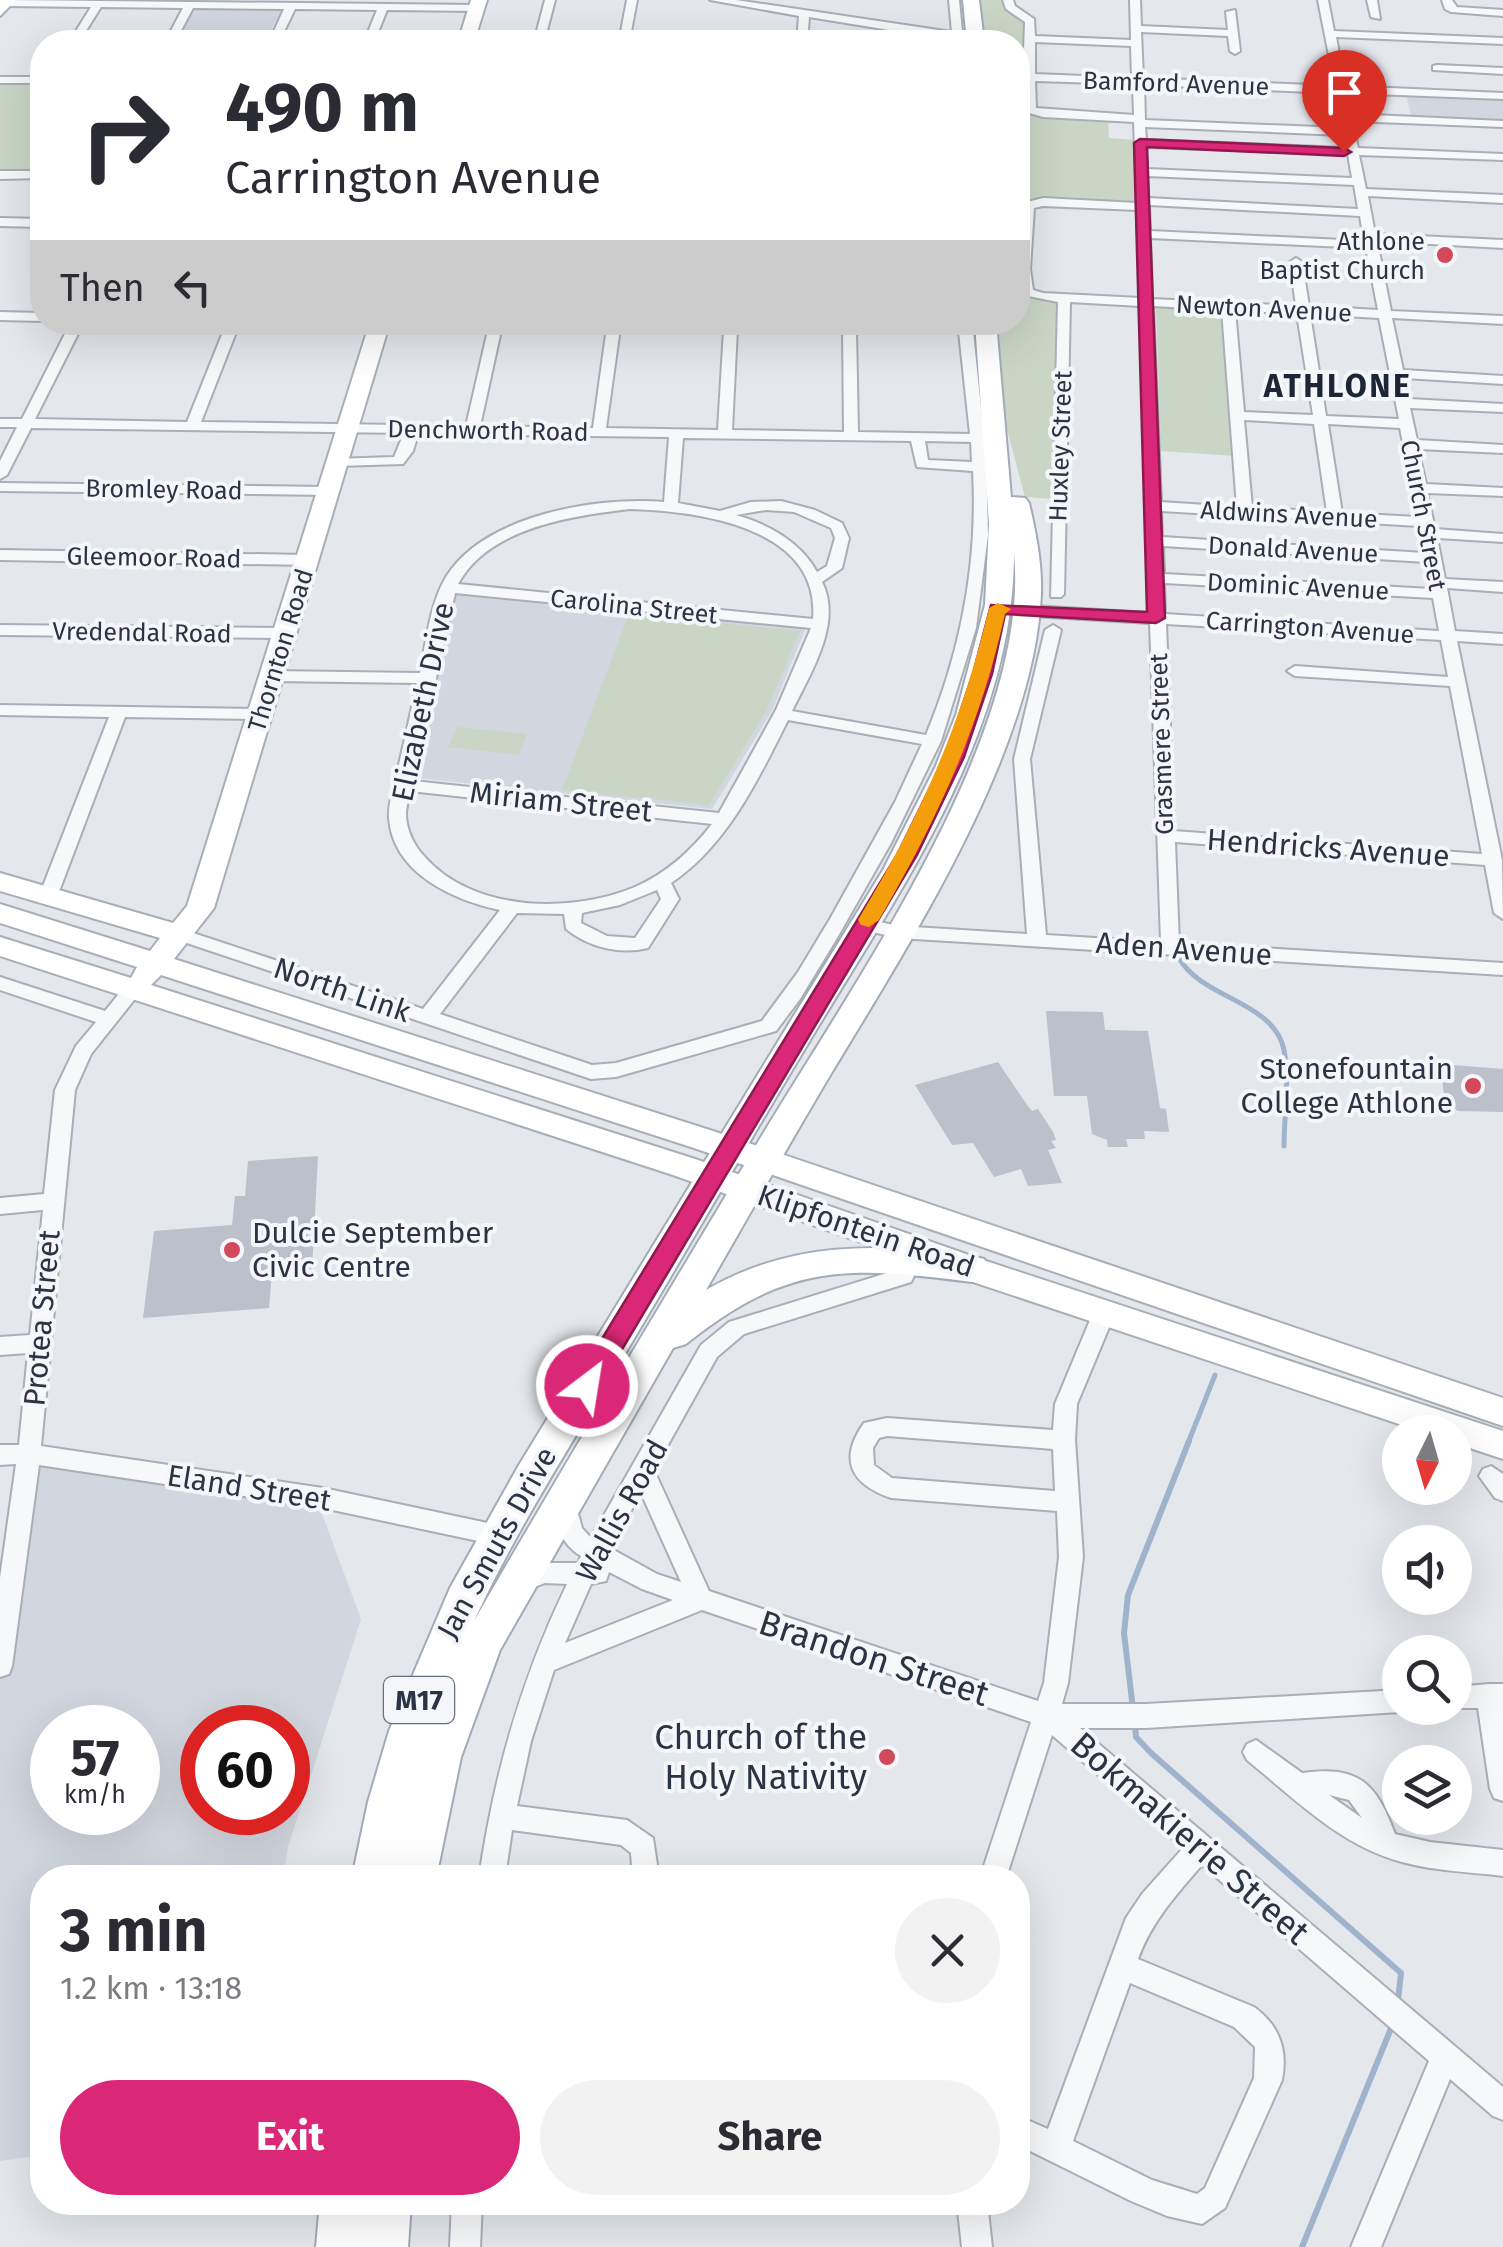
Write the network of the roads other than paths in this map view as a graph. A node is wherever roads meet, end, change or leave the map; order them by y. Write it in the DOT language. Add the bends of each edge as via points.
graph roads {
  1 [pos="550,0"];
  2 [pos="632,0"];
  3 [pos="715,0"];
  4 [pos="954,0"];
  5 [pos="971,0"];
  6 [pos="1008,0"];
  7 [pos="1135,0"];
  8 [pos="1323,0"];
  9 [pos="1372,0"];
  10 [pos="1447,0"];
  11 [pos="98,4"];
  12 [pos="478,4"];
  13 [pos="4,5"];
  14 [pos="190,5"];
  15 [pos="290,6"];
  16 [pos="383,7"];
  17 [pos="1231,12"];
  18 [pos="1503,12"];
  19 [pos="804,14"];
  20 [pos="1376,18"];
  21 [pos="897,28"];
  22 [pos="82,30"];
  23 [pos="176,30"];
  24 [pos="279,30"];
  25 [pos="374,30"];
  26 [pos="470,30"];
  27 [pos="542,30"];
  28 [pos="626,30"];
  29 [pos="803,30"];
  30 [pos="908,30"];
  31 [pos="957,30"];
  32 [pos="975,30"];
  33 [pos="1030,30"];
  34 [pos="1233,33"];
  35 [pos="1329,34"];
  36 [pos="1136,36"];
  37 [pos="1030,39"];
  38 [pos="1503,41"];
  39 [pos="1234,51"];
  40 [pos="1438,68"];
  41 [pos="1503,70"];
  42 [pos="1030,76"];
  43 [pos="0,80"];
  44 [pos="30,80"];
  45 [pos="1138,81"];
  46 [pos="1340,90"];
  47 [pos="1503,96"];
  48 [pos="1030,109"];
  49 [pos="1346,117"];
  50 [pos="1139,121"];
  51 [pos="1503,124"];
  52 [pos="1349,132"];
  53 [pos="1140,143"];
  54 [pos="1353,151"];
  55 [pos="1503,158"];
  56 [pos="1142,172"];
  57 [pos="0,175"];
  58 [pos="30,176"];
  59 [pos="1360,187"];
  60 [pos="1503,199"];
  61 [pos="1143,204"];
  62 [pos="1030,205"];
  63 [pos="1365,212"];
  64 [pos="0,222"];
  65 [pos="30,223"];
  66 [pos="1144,234"];
  67 [pos="1370,241"];
  68 [pos="1503,244"];
  69 [pos="1296,262"];
  70 [pos="1030,292"];
  71 [pos="1064,298"];
  72 [pos="1146,302"];
  73 [pos="1228,306"];
  74 [pos="1304,310"];
  75 [pos="1385,314"];
  76 [pos="0,316"];
  77 [pos="30,317"];
  78 [pos="1503,320"];
  79 [pos="71,335"];
  80 [pos="229,335"];
  81 [pos="376,335"];
  82 [pos="490,335"];
  83 [pos="612,335"];
  84 [pos="730,335"];
  85 [pos="849,335"];
  86 [pos="972,335"];
  87 [pos="975,335"];
  88 [pos="1396,374"];
  89 [pos="1503,380"];
  90 [pos="1402,402"];
  91 [pos="1503,408"];
  92 [pos="1238,416"];
  93 [pos="1322,420"];
  94 [pos="0,423"];
  95 [pos="26,424"];
  96 [pos="1406,424"];
  97 [pos="192,426"];
  98 [pos="347,428"];
  99 [pos="412,429"];
  100 [pos="472,430"];
  101 [pos="598,432"];
  102 [pos="676,432"];
  103 [pos="725,434"];
  104 [pos="850,435"];
  105 [pos="917,436"];
  106 [pos="975,438"];
  107 [pos="1410,444"];
  108 [pos="1503,449"];
  109 [pos="338,462"];
  110 [pos="979,468"];
  111 [pos="0,475"];
  112 [pos="0,487"];
  113 [pos="1419,488"];
  114 [pos="328,492"];
  115 [pos="1503,492"];
  116 [pos="670,506"];
  117 [pos="1153,506"];
  118 [pos="1245,512"];
  119 [pos="722,515"];
  120 [pos="1335,517"];
  121 [pos="1427,528"];
  122 [pos="1503,538"];
  123 [pos="1154,541"];
  124 [pos="0,555"];
  125 [pos="1433,558"];
  126 [pos="308,560"];
  127 [pos="1155,578"];
  128 [pos="814,580"];
  129 [pos="1503,586"];
  130 [pos="448,588"];
  131 [pos="1439,588"];
  132 [pos="1056,594"];
  133 [pos="1012,610"];
  134 [pos="1156,618"];
  135 [pos="819,624"];
  136 [pos="0,630"];
  137 [pos="1053,630"];
  138 [pos="285,634"];
  139 [pos="1448,636"];
  140 [pos="1503,639"];
  141 [pos="1295,671"];
  142 [pos="272,676"];
  143 [pos="426,678"];
  144 [pos="1457,682"];
  145 [pos="0,710"];
  146 [pos="119,712"];
  147 [pos="260,714"];
  148 [pos="784,714"];
  149 [pos="933,742"];
  150 [pos="402,785"];
  151 [pos="1483,809"];
  152 [pos="1503,810"];
  153 [pos="721,819"];
  154 [pos="1164,836"];
  155 [pos="1493,860"];
  156 [pos="0,882"];
  157 [pos="658,882"];
  158 [pos="44,896"];
  159 [pos="512,907"];
  160 [pos="574,908"];
  161 [pos="1503,912"];
  162 [pos="0,913"];
  163 [pos="866,925"];
  164 [pos="898,932"];
  165 [pos="181,935"];
  166 [pos="1037,940"];
  167 [pos="0,946"];
  168 [pos="1170,948"];
  169 [pos="156,964"];
  170 [pos="1503,969"];
  171 [pos="0,984"];
  172 [pos="133,990"];
  173 [pos="426,1018"];
  174 [pos="109,1019"];
  175 [pos="719,1162"];
  176 [pos="756,1175"];
  177 [pos="52,1201"];
  178 [pos="0,1206"];
  179 [pos="972,1269"];
  180 [pos="904,1276"];
  181 [pos="1104,1312"];
  182 [pos="1188,1324"];
  183 [pos="38,1343"];
  184 [pos="1251,1345"];
  185 [pos="0,1346"];
  186 [pos="649,1359"];
  187 [pos="1503,1412"];
  188 [pos="1064,1440"];
  189 [pos="30,1454"];
  190 [pos="0,1455"];
  191 [pos="1499,1471"];
  192 [pos="643,1472"];
  193 [pos="1070,1502"];
  194 [pos="566,1504"];
  195 [pos="497,1535"];
  196 [pos="592,1564"];
  197 [pos="518,1582"];
  198 [pos="701,1600"];
  199 [pos="544,1662"];
  200 [pos="0,1666"];
  201 [pos="1496,1695"];
  202 [pos="1382,1702"];
  203 [pos="1048,1716"];
  204 [pos="1256,1752"];
  205 [pos="1503,1789"];
  206 [pos="500,1816"];
  207 [pos="1201,1848"];
  208 [pos="1503,1863"];
  209 [pos="376,1865"];
  210 [pos="416,1865"];
  211 [pos="494,1865"];
  212 [pos="645,1865"];
  213 [pos="997,1865"];
  214 [pos="1120,1964"];
  215 [pos="1444,2058"];
  216 [pos="1503,2106"];
  217 [pos="1030,2135"];
  218 [pos="1057,2146"];
  219 [pos="343,2215"];
  220 [pos="386,2215"];
  221 [pos="466,2215"];
  222 [pos="973,2215"];
  223 [pos="340,2247"];
  224 [pos="384,2247"];
  225 [pos="465,2247"];
  226 [pos="977,2247"];
  227 [pos="1366,2247"];
  1 -- 27 [label="street"];
  2 -- 28 [label="street"];
  3 -- 19 [label="street"];
  4 -- 31 [label="street"];
  5 -- 32 [label="main road"];
  6 -- 33 [label="street" via="1029,19"];
  7 -- 36 [label="street, Grasmere Street"];
  8 -- 35 [label="street, Church Street"];
  9 -- 20 [label="street"];
  10 -- 18 [label="street" via="1456,10"];
  11 -- 13 [label="street"];
  11 -- 14 [label="street"];
  11 -- 22 [label="street"];
  12 -- 16 [label="street"];
  12 -- 26 [label="main road"];
  14 -- 15 [label="street"];
  14 -- 23 [label="street"];
  15 -- 16 [label="street"];
  15 -- 24 [label="street"];
  16 -- 25 [label="street"];
  17 -- 34 [label="street"];
  19 -- 21 [label="street"];
  19 -- 29 [label="street"];
  21 -- 30 [label="street"];
  34 -- 36 [label="street"];
  34 -- 39 [label="street"];
  35 -- 38 [label="street"];
  35 -- 46 [label="street, Church Street"];
  36 -- 37 [label="street"];
  36 -- 45 [label="street, Grasmere Street"];
  40 -- 41 [label="street"];
  42 -- 45 [label="street, Bamford Avenue"];
  43 -- 44 [label="street"];
  45 -- 46 [label="street, Bamford Avenue"];
  45 -- 50 [label="street, Grasmere Street"];
  46 -- 47 [label="street, Bamford Avenue"];
  46 -- 49 [label="street, Church Street"];
  48 -- 50 [label="street"];
  49 -- 51 [label="street"];
  49 -- 52 [label="street, Church Street"];
  50 -- 52 [label="street"];
  50 -- 53 [label="street, Grasmere Street"];
  52 -- 54 [label="street, Church Street"];
  53 -- 54 [label="street"];
  53 -- 56 [label="street, Grasmere Street"];
  54 -- 55 [label="street"];
  54 -- 59 [label="street, Church Street"];
  56 -- 59 [label="street"];
  56 -- 61 [label="street, Grasmere Street"];
  57 -- 58 [label="street"];
  59 -- 60 [label="street"];
  59 -- 63 [label="street, Church Street"];
  61 -- 62 [label="street, Newton Avenue"];
  61 -- 63 [label="street"];
  61 -- 66 [label="street, Grasmere Street"];
  63 -- 67 [label="street, Church Street"];
  64 -- 65 [label="street"];
  66 -- 67 [label="street"];
  66 -- 72 [label="street, Grasmere Street"];
  67 -- 68 [label="street"];
  67 -- 75 [label="street, Church Street"];
  69 -- 74 [label="street"];
  70 -- 71 [label="street, Newton Avenue"];
  71 -- 72 [label="street, Newton Avenue"];
  71 -- 132 [label="street, Huxley Street"];
  72 -- 73 [label="street, Newton Avenue"];
  72 -- 117 [label="street, Grasmere Street"];
  73 -- 74 [label="street, Newton Avenue"];
  73 -- 92 [label="street"];
  74 -- 75 [label="street, Newton Avenue"];
  74 -- 93 [label="street"];
  75 -- 78 [label="street, Newton Avenue"];
  75 -- 88 [label="street, Church Street"];
  76 -- 77 [label="street"];
  79 -- 95 [label="street"];
  80 -- 97 [label="street"];
  81 -- 98 [label="main road, Thornton Road"];
  82 -- 100 [label="street"];
  83 -- 101 [label="street"];
  84 -- 103 [label="street"];
  85 -- 104 [label="street"];
  86 -- 106 [label="street"];
  87 -- 133 [label="main road, Jan Smuts Drive / M17" via="994,416"];
  88 -- 89 [label="street"];
  88 -- 90 [label="street, Church Street"];
  90 -- 91 [label="street"];
  90 -- 96 [label="street, Church Street"];
  92 -- 93 [label="street"];
  92 -- 118 [label="street"];
  93 -- 96 [label="street"];
  93 -- 120 [label="street"];
  94 -- 95 [label="street, Denchworth Road"];
  95 -- 97 [label="street, Denchworth Road"];
  95 -- 111 [label="street"];
  96 -- 107 [label="street, Church Street"];
  97 -- 98 [label="street, Denchworth Road"];
  98 -- 99 [label="street, Denchworth Road"];
  98 -- 109 [label="main road, Thornton Road"];
  99 -- 100 [label="street, Denchworth Road"];
  99 -- 109 [label="street" via="398,461"];
  100 -- 101 [label="street, Denchworth Road"];
  101 -- 102 [label="street, Denchworth Road"];
  102 -- 103 [label="street, Denchworth Road"];
  102 -- 116 [label="street"];
  103 -- 104 [label="street, Denchworth Road"];
  104 -- 105 [label="street, Denchworth Road"];
  105 -- 106 [label="street, Denchworth Road"];
  105 -- 110 [label="street" via="922,464"];
  106 -- 110 [label="street"];
  107 -- 108 [label="street"];
  107 -- 113 [label="street, Church Street"];
  109 -- 114 [label="main road, Thornton Road"];
  110 -- 149 [label="street" via="974,598"];
  112 -- 114 [label="street, Bromley Road"];
  113 -- 115 [label="street"];
  113 -- 121 [label="street, Church Street"];
  114 -- 126 [label="main road, Thornton Road"];
  116 -- 119 [label="street, Elizabeth Drive"];
  116 -- 130 [label="street, Elizabeth Drive" via="608,506 531,523 481,549"];
  117 -- 118 [label="street, Aldwins Avenue"];
  117 -- 123 [label="street, Grasmere Street"];
  118 -- 120 [label="street, Aldwins Avenue"];
  119 -- 128 [label="street, Elizabeth Drive" via="785,546"];
  119 -- 128 [label="street, Elizabeth Drive" via="750,506 797,507 837,526 842,538 834,568"];
  120 -- 121 [label="street, Aldwins Avenue"];
  121 -- 122 [label="street, Aldwins Avenue"];
  121 -- 125 [label="street, Church Street"];
  123 -- 125 [label="street, Donald Avenue"];
  123 -- 127 [label="street, Grasmere Street"];
  124 -- 126 [label="street, Gleemoor Road"];
  125 -- 131 [label="street, Church Street"];
  126 -- 138 [label="main road, Thornton Road"];
  127 -- 131 [label="street, Dominic Avenue"];
  127 -- 134 [label="street, Grasmere Street"];
  128 -- 135 [label="street, Elizabeth Drive" via="821,596"];
  129 -- 131 [label="street, Dominic Avenue"];
  130 -- 135 [label="street, Carolina Street"];
  130 -- 143 [label="street, Elizabeth Drive"];
  131 -- 139 [label="street, Church Street"];
  133 -- 134 [label="street, Carrington Avenue"];
  133 -- 163 [label="main road, Jan Smuts Drive / M17" via="954,757"];
  133 -- 164 [label="main road, Jan Smuts Drive / M17" via="1010,682 983,765"];
  134 -- 139 [label="street, Carrington Avenue"];
  134 -- 154 [label="street, Grasmere Street"];
  135 -- 148 [label="street, Elizabeth Drive"];
  136 -- 138 [label="street, Vredendal Road"];
  137 -- 166 [label="street" via="1022,758"];
  138 -- 142 [label="main road, Thornton Road"];
  139 -- 140 [label="street, Carrington Avenue"];
  139 -- 144 [label="street, Church Street"];
  141 -- 144 [label="street"];
  142 -- 143 [label="street"];
  142 -- 147 [label="main road, Thornton Road"];
  143 -- 150 [label="street, Elizabeth Drive"];
  144 -- 151 [label="street, Church Street"];
  145 -- 146 [label="street"];
  146 -- 147 [label="street"];
  146 -- 158 [label="street"];
  147 -- 165 [label="main road, Thornton Road" via="200,908"];
  148 -- 149 [label="street"];
  148 -- 153 [label="street, Elizabeth Drive"];
  149 -- 173 [label="street" via="849,901 765,1028 598,1073"];
  150 -- 153 [label="street, Miriam Street"];
  150 -- 159 [label="street, Elizabeth Drive" via="398,824 416,861 449,886"];
  151 -- 152 [label="street"];
  151 -- 155 [label="street, Church Street"];
  153 -- 157 [label="street, Elizabeth Drive" via="693,858"];
  154 -- 155 [label="street, Hendricks Avenue"];
  154 -- 168 [label="street, Grasmere Street"];
  155 -- 161 [label="street, Church Street"];
  156 -- 158 [label="main road"];
  157 -- 160 [label="street, Elizabeth Drive"];
  157 -- 160 [label="street" via="670,898 641,944 581,934 572,925"];
  158 -- 165 [label="main road"];
  159 -- 160 [label="street, Elizabeth Drive"];
  159 -- 173 [label="street, North Link"];
  162 -- 169 [label="main road, Klipfontein Road"];
  163 -- 164 [label="street, Aden Avenue"];
  163 -- 175 [label="main road, Jan Smuts Drive / M17"];
  164 -- 166 [label="street, Aden Avenue"];
  164 -- 176 [label="main road, Jan Smuts Drive / M17"];
  165 -- 169 [label="main road, Thornton Road"];
  165 -- 173 [label="street, North Link"];
  166 -- 168 [label="street, Aden Avenue"];
  167 -- 172 [label="main road, Klipfontein Road"];
  168 -- 170 [label="street, Aden Avenue"];
  169 -- 172 [label="main road, Thornton Road"];
  169 -- 175 [label="main road, Klipfontein Road"];
  171 -- 174 [label="street"];
  172 -- 174 [label="street, Protea Street"];
  172 -- 175 [label="main road, Klipfontein Road"];
  174 -- 177 [label="street, Protea Street" via="69,1074"];
  175 -- 176 [label="main road, Klipfontein Road"];
  175 -- 195 [label="main road, Jan Smuts Drive / M17"];
  176 -- 179 [label="main road, Klipfontein Road"];
  176 -- 182 [label="main road, Klipfontein Road"];
  176 -- 186 [label="main road, Jan Smuts Drive / M17"];
  177 -- 178 [label="street"];
  177 -- 183 [label="street, Protea Street"];
  179 -- 181 [label="main road, Klipfontein Road"];
  179 -- 186 [label="main road" via="868,1257 781,1268 701,1310"];
  180 -- 192 [label="street, Wallis Road" via="720,1338"];
  181 -- 182 [label="main road, Klipfontein Road"];
  181 -- 188 [label="street, Bokmakierie Street" via="1066,1404"];
  182 -- 184 [label="main road, Klipfontein Road"];
  183 -- 185 [label="street"];
  183 -- 189 [label="street, Protea Street"];
  184 -- 187 [label="main road, Klipfontein Road"];
  184 -- 191 [label="main road, Klipfontein Road"];
  186 -- 194 [label="main road, Jan Smuts Drive / M17"];
  188 -- 193 [label="street, Bokmakierie Street"];
  188 -- 193 [label="street" via="887,1427 863,1441 861,1468 870,1482 890,1488"];
  189 -- 190 [label="street, Eland Street"];
  189 -- 195 [label="street, Eland Street" via="335,1501"];
  189 -- 200 [label="street, Protea Street"];
  192 -- 196 [label="street, Wallis Road"];
  192 -- 198 [label="street"];
  193 -- 203 [label="street, Bokmakierie Street" via="1068,1602"];
  194 -- 196 [label="street" via="570,1532"];
  194 -- 197 [label="main road, Jan Smuts Drive / M17"];
  195 -- 209 [label="main road, Jan Smuts Drive / M17" via="425,1682"];
  196 -- 197 [label="street, Brandon Street"];
  196 -- 198 [label="street, Brandon Street"];
  196 -- 199 [label="street, Wallis Road"];
  197 -- 210 [label="main road, Jan Smuts Drive / M17" via="456,1706 430,1787"];
  198 -- 199 [label="street"];
  198 -- 203 [label="street, Brandon Street"];
  199 -- 206 [label="street, Wallis Road"];
  201 -- 205 [label="street"];
  202 -- 203 [label="street"];
  203 -- 207 [label="street, Bokmakierie Street"];
  203 -- 213 [label="street"];
  204 -- 208 [label="street" via="1385,1844"];
  206 -- 211 [label="street, Wallis Road"];
  206 -- 212 [label="street" via="627,1833 644,1848"];
  207 -- 214 [label="street" via="1151,1903"];
  207 -- 215 [label="street, Bokmakierie Street"];
  214 -- 218 [label="street"];
  214 -- 218 [label="street" via="1257,2026 1272,2053 1268,2080 1215,2198 1202,2209 1177,2208"];
  215 -- 216 [label="street, Bokmakierie Street"];
  215 -- 227 [label="street"];
  217 -- 218 [label="street"];
  219 -- 223 [label="main road"];
  220 -- 224 [label="main road"];
  221 -- 225 [label="street"];
  222 -- 226 [label="street"];
}
